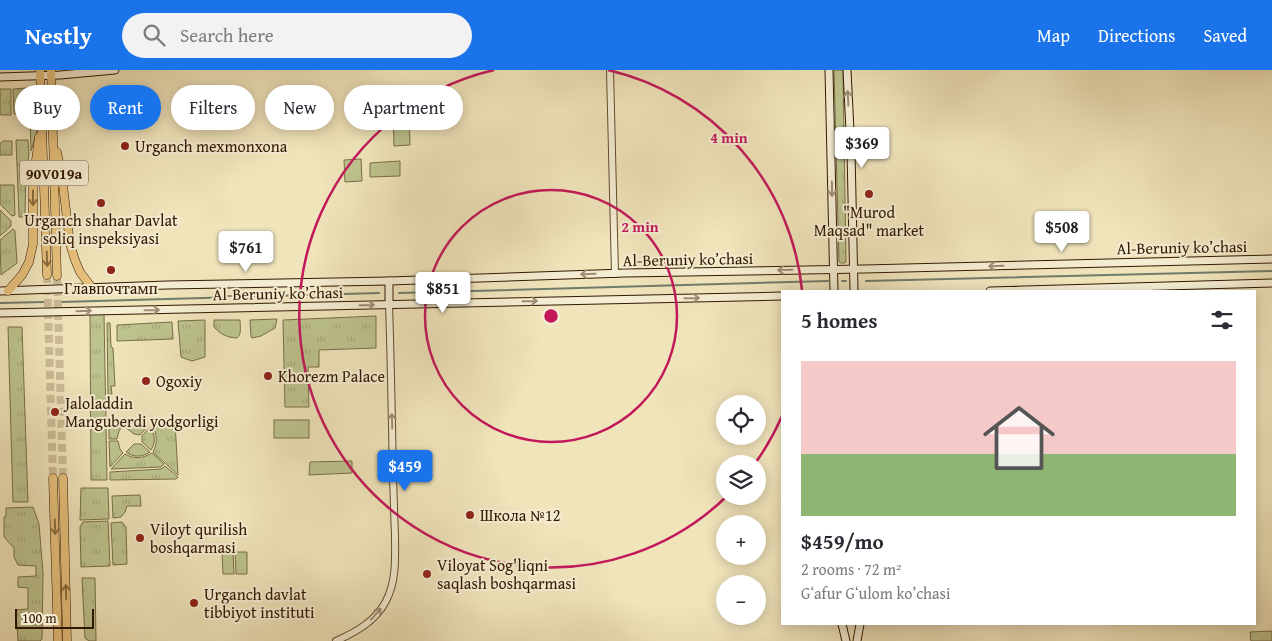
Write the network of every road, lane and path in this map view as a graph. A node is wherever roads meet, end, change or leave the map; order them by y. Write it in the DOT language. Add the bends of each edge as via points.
graph roads {
  1 [pos="115,70"];
  2 [pos="610,70"];
  3 [pos="829,70"];
  4 [pos="847,70"];
  5 [pos="41,73"];
  6 [pos="51,73"];
  7 [pos="0,78"];
  8 [pos="40,130"];
  9 [pos="42,130"];
  10 [pos="53,131"];
  11 [pos="1272,258"];
  12 [pos="853,269"];
  13 [pos="834,270"];
  14 [pos="615,274"];
  15 [pos="47,275"];
  16 [pos="57,276"];
  17 [pos="389,281"];
  18 [pos="1272,283"];
  19 [pos="92,288"];
  20 [pos="834,290"];
  21 [pos="854,290"];
  22 [pos="1025,290"];
  23 [pos="4,291"];
  24 [pos="781,296"];
  25 [pos="389,304"];
  26 [pos="0,313"];
  27 [pos="53,478"];
  28 [pos="63,478"];
  29 [pos="842,625"];
  30 [pos="860,625"];
  31 [pos="58,641"];
  32 [pos="67,641"];
  33 [pos="336,641"];
  34 [pos="846,641"];
  35 [pos="857,641"];
  1 -- 6 [label="main road"];
  2 -- 14 [label="street"];
  3 -- 13 [label="main road, one-way"];
  12 -- 4 [label="main road, one-way"];
  5 -- 6 [label="main road"];
  5 -- 7 [label="main road"];
  6 -- 10 [label="main road, 90V019a"];
  8 -- 23 [label="main road, one-way" via="33,183 33,244 29,262 22,275"];
  9 -- 15 [label="main road, 90V019a, one-way"];
  10 -- 16 [label="main road, 90V019a"];
  10 -- 19 [label="main road" via="70,244 80,272"];
  11 -- 12 [label="main road, Al-Beruniy ko’chasi, one-way"];
  12 -- 13 [label="main road, Al-Beruniy ko’chasi"];
  12 -- 21 [label="main road"];
  13 -- 14 [label="main road, Al-Beruniy ko’chasi, one-way"];
  13 -- 20 [label="main road"];
  14 -- 17 [label="main road, Al-Beruniy ko’chasi, one-way"];
  17 -- 19 [label="main road, Al-Beruniy ko’chasi"];
  17 -- 25 [label="main road"];
  18 -- 22 [label="main road"];
  19 -- 23 [label="main road, Al-Beruniy ko’chasi"];
  25 -- 24 [label="main road, Al-Beruniy ko’chasi, one-way"];
  26 -- 25 [label="main road, Al-Beruniy ko’chasi, one-way"];
  33 -- 25 [label="street, one-way" via="364,626 376,615 385,603 393,581"];
  27 -- 31 [label="main road, one-way"];
  32 -- 28 [label="main road, one-way"];
  29 -- 34 [label="main road"];
  30 -- 35 [label="main road"];
}
